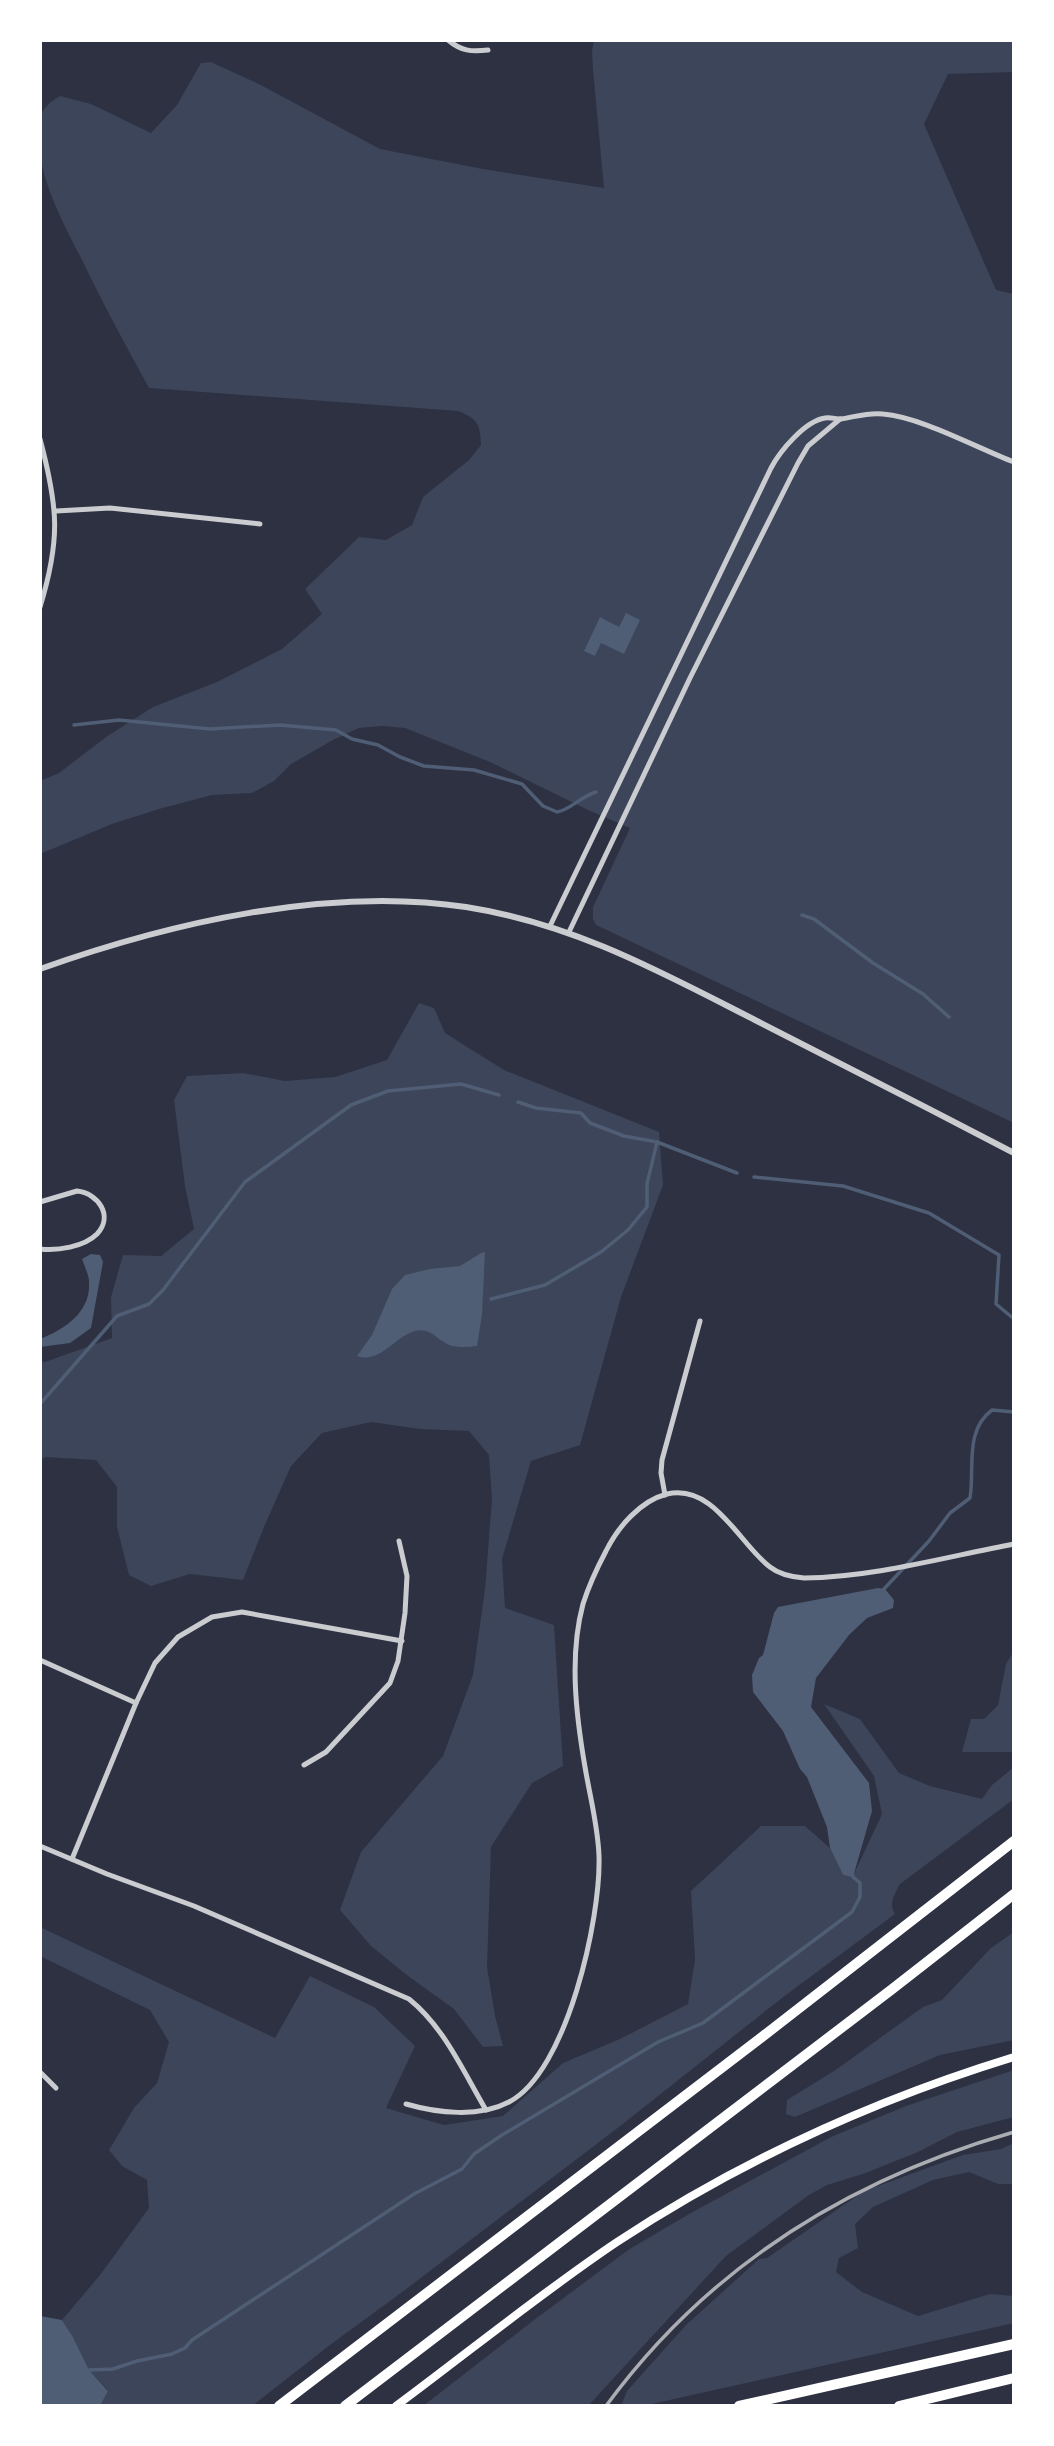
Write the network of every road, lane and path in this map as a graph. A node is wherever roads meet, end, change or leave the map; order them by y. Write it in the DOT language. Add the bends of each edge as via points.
graph roads {
  1 [pos="448,40"];
  2 [pos="488,50"];
  3 [pos="840,419"];
  4 [pos="40,439"];
  5 [pos="1014,462"];
  6 [pos="56,511"];
  7 [pos="260,524"];
  8 [pos="40,607"];
  9 [pos="550,926"];
  10 [pos="569,932"];
  11 [pos="40,969"];
  12 [pos="1014,1153"];
  13 [pos="40,1202"];
  14 [pos="40,1249"];
  15 [pos="700,1321"];
  16 [pos="665,1495"];
  17 [pos="399,1541"];
  18 [pos="1014,1544"];
  19 [pos="402,1641"];
  20 [pos="40,1660"];
  21 [pos="136,1703"];
  22 [pos="304,1765"];
  23 [pos="1014,1841"];
  24 [pos="40,1846"];
  25 [pos="72,1859"];
  26 [pos="1014,1894"];
  27 [pos="1014,2057"];
  28 [pos="40,2072"];
  29 [pos="56,2088"];
  30 [pos="406,2104"];
  31 [pos="486,2110"];
  32 [pos="1014,2344"];
  33 [pos="1014,2378"];
  34 [pos="279,2406"];
  35 [pos="345,2406"];
  36 [pos="396,2406"];
  37 [pos="739,2406"];
  38 [pos="899,2406"];
  1 -- 2 [label="street" via="472,52"];
  3 -- 5 [label="street" via="873,414 904,418"];
  3 -- 9 [label="street" via="814,423 776,459"];
  3 -- 10 [label="street" via="808,446 784,489"];
  4 -- 6 [label="street"];
  6 -- 7 [label="street" via="110,508"];
  6 -- 8 [label="street" via="54,554"];
  9 -- 10 [label="street"];
  9 -- 11 [label="street" via="428,903 307,906 148,934"];
  10 -- 12 [label="street" via="668,976"];
  13 -- 14 [label="street" via="83,1192 99,1201 104,1216 98,1233 90,1239 55,1251"];
  15 -- 16 [label="street" via="662,1461"];
  16 -- 18 [label="street" via="690,1496 716,1510 772,1570 804,1578 889,1569"];
  16 -- 31 [label="street" via="640,1509 612,1539 579,1622 577,1702 599,1872 592,1928 570,2010 542,2072 513,2101"];
  17 -- 19 [label="street" via="407,1576"];
  19 -- 21 [label="street" via="242,1612 212,1617 170,1646 155,1663"];
  19 -- 22 [label="street" via="390,1683 326,1752"];
  20 -- 21 [label="street"];
  21 -- 25 [label="street"];
  23 -- 34 [label="highway"];
  24 -- 25 [label="street"];
  25 -- 31 [label="street" via="409,1999 438,2028"];
  26 -- 35 [label="highway"];
  27 -- 36 [label="main road" via="886,2100 709,2186 616,2243"];
  28 -- 29 [label="street"];
  30 -- 31 [label="street" via="427,2110"];
  32 -- 37 [label="highway"];
  33 -- 38 [label="highway"];
}
